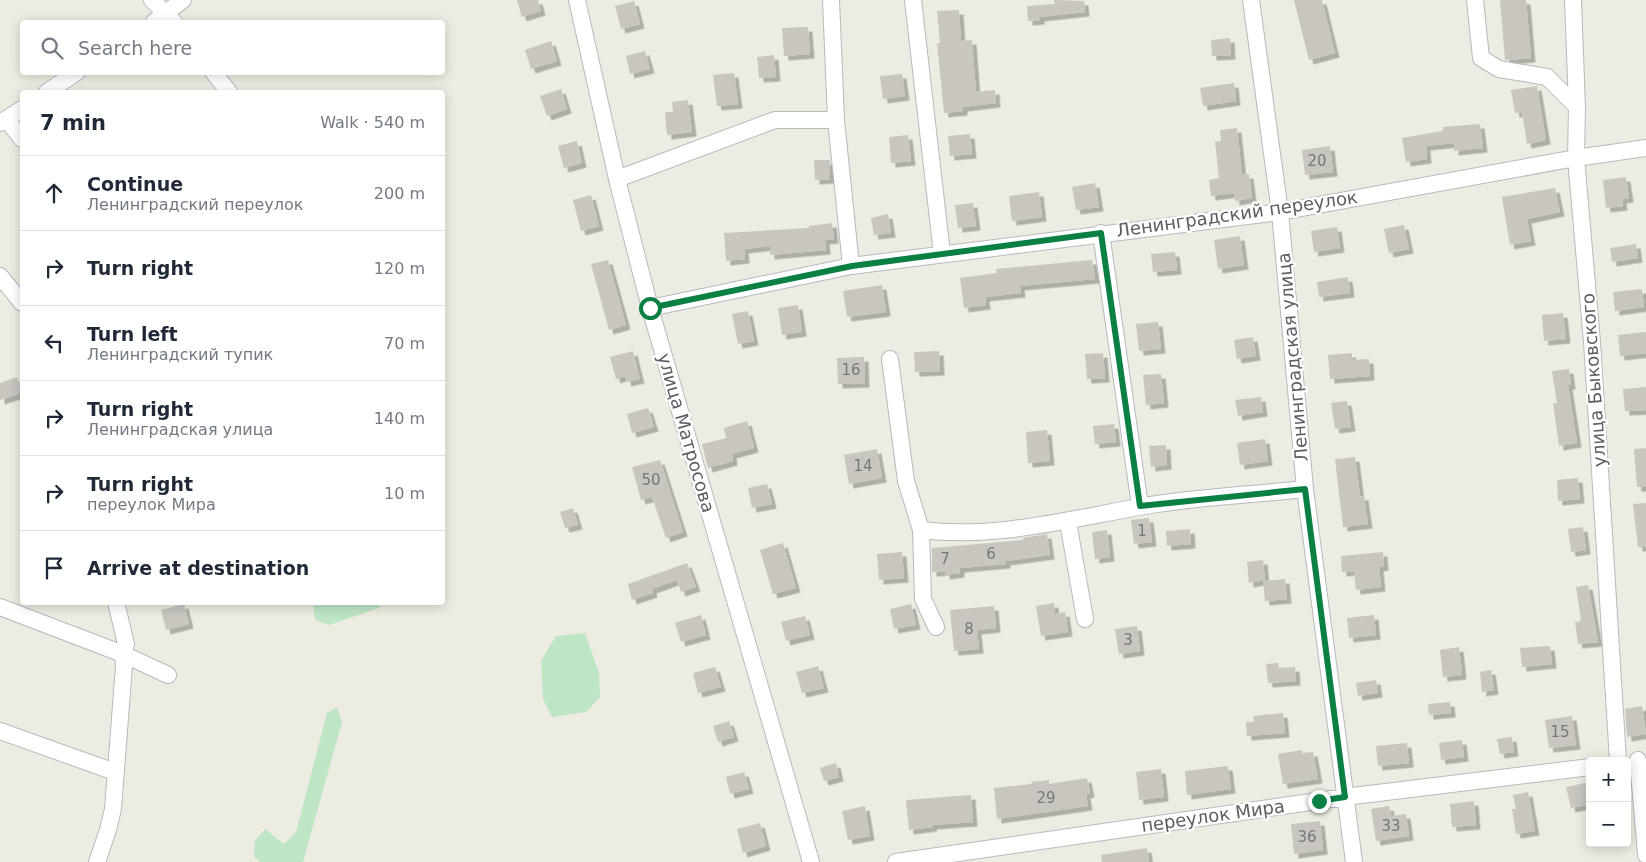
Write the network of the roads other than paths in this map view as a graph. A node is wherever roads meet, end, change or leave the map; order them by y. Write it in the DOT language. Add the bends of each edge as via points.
graph roads {
  1 [pos="152,0"];
  2 [pos="183,0"];
  3 [pos="577,0"];
  4 [pos="831,0"];
  5 [pos="913,0"];
  6 [pos="1251,0"];
  7 [pos="1475,0"];
  8 [pos="1573,0"];
  9 [pos="165,20"];
  10 [pos="72,75"];
  11 [pos="215,75"];
  12 [pos="50,90"];
  13 [pos="227,90"];
  14 [pos="1577,106"];
  15 [pos="20,109"];
  16 [pos="836,120"];
  17 [pos="3,121"];
  18 [pos="20,137"];
  19 [pos="1646,148"];
  20 [pos="1576,158"];
  21 [pos="617,179"];
  22 [pos="1280,212"];
  23 [pos="1101,233"];
  24 [pos="942,254"];
  25 [pos="852,266"];
  26 [pos="0,276"];
  27 [pos="20,301"];
  28 [pos="650,308"];
  29 [pos="890,359"];
  30 [pos="1305,489"];
  31 [pos="1140,506"];
  32 [pos="1068,522"];
  33 [pos="921,530"];
  34 [pos="117,605"];
  35 [pos="0,607"];
  36 [pos="1085,619"];
  37 [pos="936,627"];
  38 [pos="122,654"];
  39 [pos="168,675"];
  40 [pos="0,732"];
  41 [pos="1618,757"];
  42 [pos="1637,760"];
  43 [pos="1586,767"];
  44 [pos="116,772"];
  45 [pos="1345,797"];
  46 [pos="1646,855"];
  47 [pos="97,862"];
  48 [pos="810,862"];
  49 [pos="896,862"];
  50 [pos="1354,862"];
  1 -- 9 [label="street"];
  2 -- 9 [label="street"];
  3 -- 21 [label="street, улица Матросова"];
  4 -- 16 [label="street"];
  5 -- 24 [label="street"];
  6 -- 22 [label="street, Ленинградская улица"];
  7 -- 14 [label="street" via="1481,58 1499,70 1547,77"];
  8 -- 14 [label="street, улица Быковского"];
  10 -- 12 [label="street"];
  11 -- 13 [label="street"];
  14 -- 20 [label="street, улица Быковского"];
  15 -- 17 [label="street"];
  16 -- 21 [label="street" via="775,120"];
  16 -- 25 [label="street"];
  17 -- 18 [label="street"];
  19 -- 20 [label="street, Ленинградский переулок"];
  20 -- 22 [label="street, Ленинградский переулок"];
  20 -- 41 [label="street, улица Быковского" via="1592,342"];
  21 -- 28 [label="street, улица Матросова"];
  22 -- 23 [label="street, Ленинградский переулок"];
  22 -- 30 [label="street, Ленинградская улица"];
  23 -- 24 [label="street, Ленинградский переулок"];
  23 -- 31 [label="street"];
  24 -- 25 [label="street, Ленинградский переулок"];
  25 -- 28 [label="street, Ленинградский переулок"];
  26 -- 27 [label="street"];
  28 -- 48 [label="street, улица Матросова"];
  29 -- 33 [label="street" via="906,481"];
  30 -- 31 [label="street"];
  30 -- 45 [label="street, Ленинградская улица"];
  31 -- 32 [label="street"];
  32 -- 33 [label="street" via="952,534"];
  32 -- 36 [label="street"];
  33 -- 37 [label="street" via="923,599"];
  34 -- 38 [label="street" via="126,644"];
  35 -- 38 [label="street"];
  38 -- 39 [label="street"];
  38 -- 44 [label="street" via="124,666"];
  40 -- 44 [label="street"];
  42 -- 46 [label="street"];
  43 -- 45 [label="street, переулок Мира"];
  44 -- 47 [label="street" via="113,809"];
  45 -- 49 [label="street, переулок Мира"];
  45 -- 50 [label="street, Ленинградская улица"];
}
